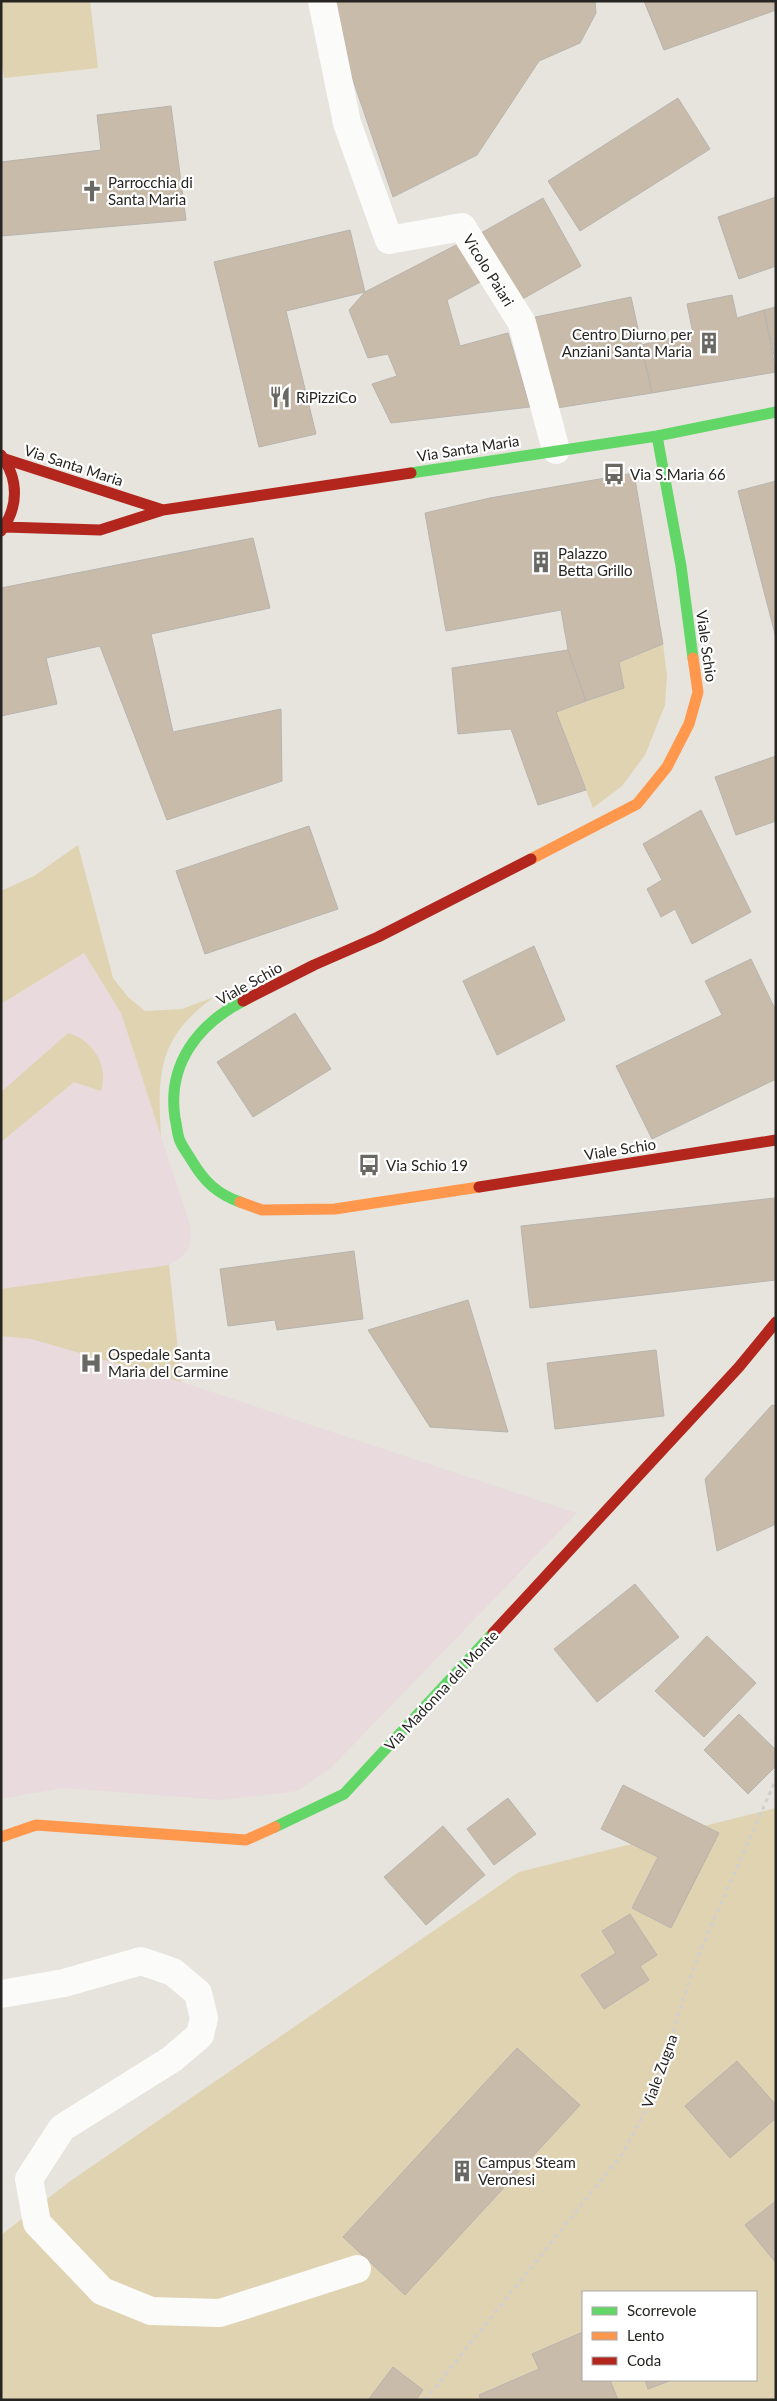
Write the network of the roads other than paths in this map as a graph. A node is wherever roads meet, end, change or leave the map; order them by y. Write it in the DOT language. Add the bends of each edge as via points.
graph roads {
  1 [pos="322,1"];
  2 [pos="776,412"];
  3 [pos="657,436"];
  4 [pos="556,450"];
  5 [pos="3,457"];
  6 [pos="163,510"];
  7 [pos="3,529"];
  8 [pos="776,1140"];
  9 [pos="776,1322"];
  10 [pos="1,1837"];
  11 [pos="1,1994"];
  12 [pos="357,2269"];
  1 -- 4 [label="street, Vicolo Paiari" via="341,124 389,240 462,227 522,323"];
  2 -- 3 [label="street, Via Santa Maria"];
  3 -- 4 [label="street, Via Santa Maria"];
  3 -- 8 [label="street, Viale Schio" via="681,566 698,692 689,724 667,767 637,804 378,937 314,965 213,1020 191,1044 176,1073 172,1098 176,1123 179,1140 204,1180 232,1199 262,1210 335,1209"];
  4 -- 6 [label="street, Via Santa Maria"];
  5 -- 6 [label="street, Via Santa Maria"];
  5 -- 7 [label="street" via="13,475 16,493 13,511"];
  6 -- 7 [label="street, Via Santa Maria" via="100,530"];
  9 -- 10 [label="street, Via Madonna del Monte" via="725,1382 344,1794 246,1840 36,1825"];
  11 -- 12 [label="street" via="64,1983 141,1961 173,1972 198,1993 204,2018 200,2035 172,2059 62,2128 29,2179 37,2223 102,2291 151,2312 220,2313"];
}
